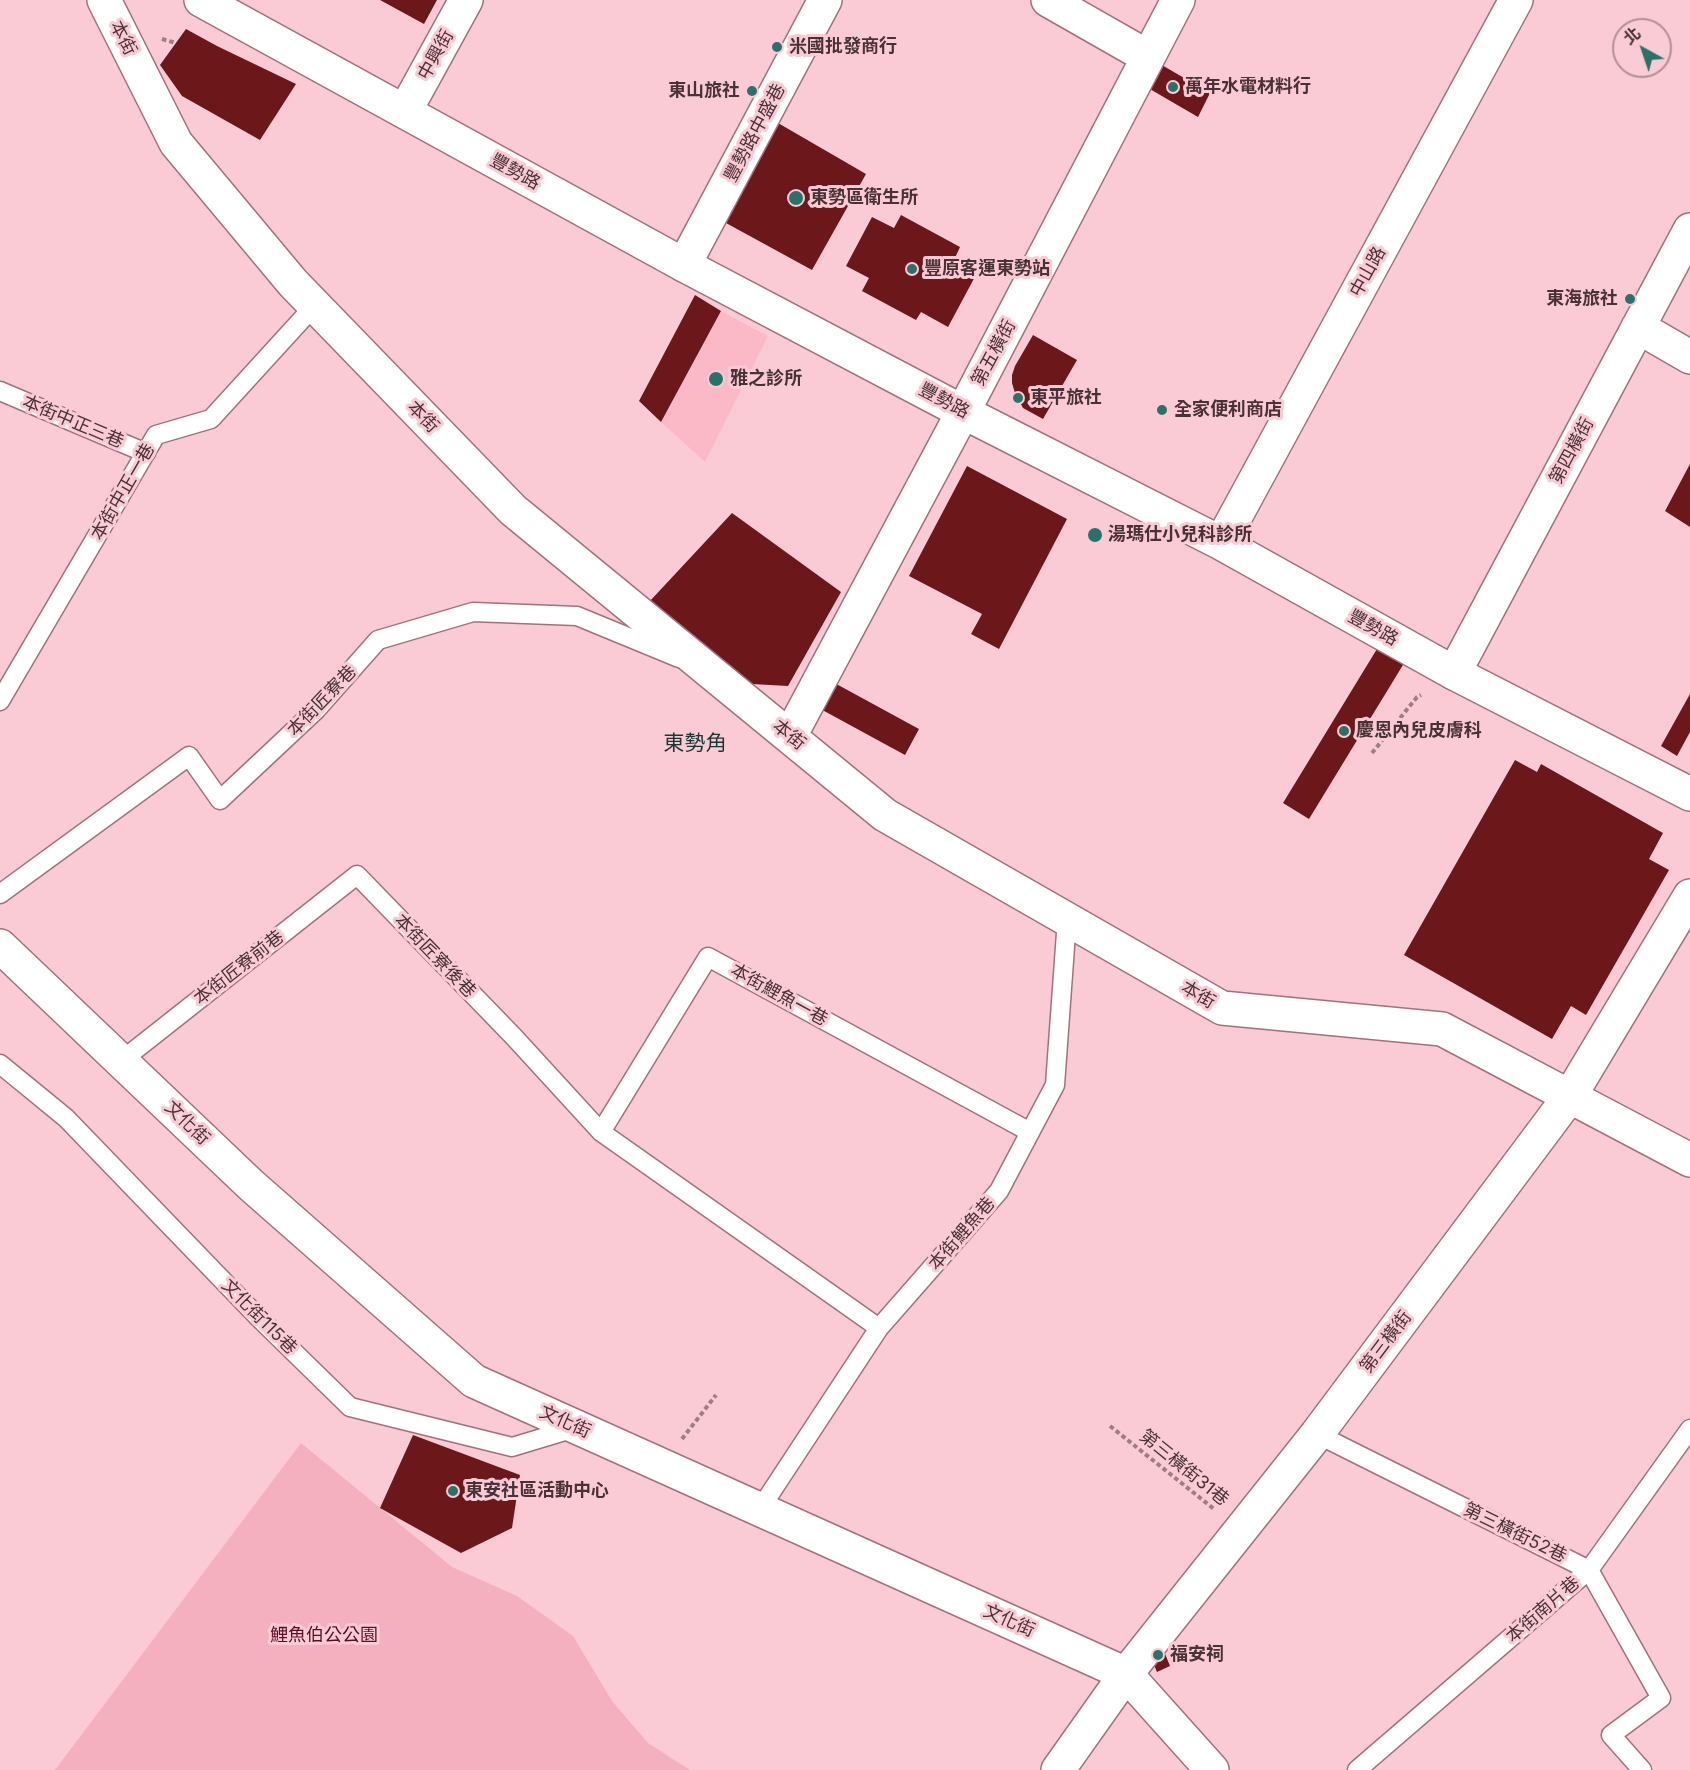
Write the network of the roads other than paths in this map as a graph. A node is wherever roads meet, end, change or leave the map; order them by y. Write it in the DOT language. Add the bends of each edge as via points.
graph roads {
  1 [pos="104,0"];
  2 [pos="201,0"];
  3 [pos="466,0"];
  4 [pos="825,0"];
  5 [pos="1048,0"];
  6 [pos="1178,0"];
  7 [pos="1516,0"];
  8 [pos="1148,57"];
  9 [pos="405,111"];
  10 [pos="1690,230"];
  11 [pos="684,266"];
  12 [pos="315,305"];
  13 [pos="1638,327"];
  14 [pos="1690,357"];
  15 [pos="0,391"];
  16 [pos="963,412"];
  17 [pos="146,453"];
  18 [pos="1221,543"];
  19 [pos="710,671"];
  20 [pos="1454,673"];
  21 [pos="0,701"];
  22 [pos="790,736"];
  23 [pos="1690,794"];
  24 [pos="357,875"];
  25 [pos="0,894"];
  26 [pos="1690,897"];
  27 [pos="1067,919"];
  28 [pos="0,946"];
  29 [pos="121,1061"];
  30 [pos="0,1064"];
  31 [pos="1570,1096"];
  32 [pos="601,1132"];
  33 [pos="1030,1132"];
  34 [pos="1690,1160"];
  35 [pos="879,1328"];
  36 [pos="577,1427"];
  37 [pos="1690,1429"];
  38 [pos="1317,1434"];
  39 [pos="760,1509"];
  40 [pos="1589,1570"];
  41 [pos="1126,1674"];
  42 [pos="1058,1770"];
  43 [pos="1212,1770"];
  44 [pos="1357,1770"];
  45 [pos="1642,1770"];
  1 -- 12 [label="street, 本街" via="176,143"];
  2 -- 9 [label="street, 豐勢路"];
  3 -- 9 [label="street, 中興街"];
  4 -- 11 [label="street, 豐勢路中盛巷"];
  5 -- 8 [label="street"];
  6 -- 8 [label="street, 第五橫街"];
  7 -- 18 [label="street, 中山路"];
  8 -- 16 [label="street, 第五橫街"];
  9 -- 11 [label="street, 豐勢路"];
  10 -- 13 [label="street, 第四橫街"];
  11 -- 16 [label="street, 豐勢路"];
  12 -- 17 [label="lane, 本街中正一巷" via="211,419 156,435"];
  12 -- 19 [label="street, 本街" via="513,510"];
  13 -- 14 [label="street"];
  13 -- 20 [label="street, 第四橫街"];
  15 -- 17 [label="lane, 本街中正三巷"];
  16 -- 18 [label="street, 豐勢路"];
  16 -- 22 [label="street, 第五橫街"];
  17 -- 21 [label="lane, 本街中正一巷"];
  18 -- 20 [label="street, 豐勢路"];
  19 -- 22 [label="street, 本街"];
  19 -- 25 [label="lane, 本街匠寮巷" via="577,616 473,612 378,640 316,710 220,800 189,756"];
  20 -- 23 [label="street, 豐勢路"];
  22 -- 27 [label="street, 本街" via="885,815"];
  24 -- 29 [label="lane, 本街匠寮前巷"];
  24 -- 32 [label="lane, 本街匠寮後巷"];
  26 -- 31 [label="street, 第三橫街"];
  27 -- 31 [label="street, 本街" via="1221,1008 1442,1029"];
  27 -- 33 [label="lane, 本街鯉魚巷" via="1055,1084"];
  28 -- 29 [label="street, 文化街"];
  29 -- 36 [label="street, 文化街" via="251,1185 474,1381"];
  30 -- 36 [label="lane, 文化街115巷" via="66,1118 249,1309 350,1407 512,1447"];
  31 -- 34 [label="street, 本街"];
  31 -- 38 [label="street, 第三橫街"];
  32 -- 33 [label="lane, 本街鯉魚一巷" via="708,957"];
  32 -- 35 [label="lane"];
  33 -- 35 [label="lane, 本街鯉魚巷" via="999,1191"];
  35 -- 39 [label="lane, 本街鯉魚巷"];
  36 -- 39 [label="street, 文化街"];
  37 -- 40 [label="lane, 第三橫街52巷"];
  38 -- 40 [label="lane, 第三橫街52巷"];
  38 -- 41 [label="street, 第三橫街"];
  39 -- 41 [label="street, 文化街"];
  40 -- 44 [label="lane, 本街南片巷"];
  40 -- 45 [label="lane, 本街南片巷" via="1661,1698 1611,1735"];
  41 -- 42 [label="street, 第三橫街"];
  41 -- 43 [label="street, 文化街"];
}
